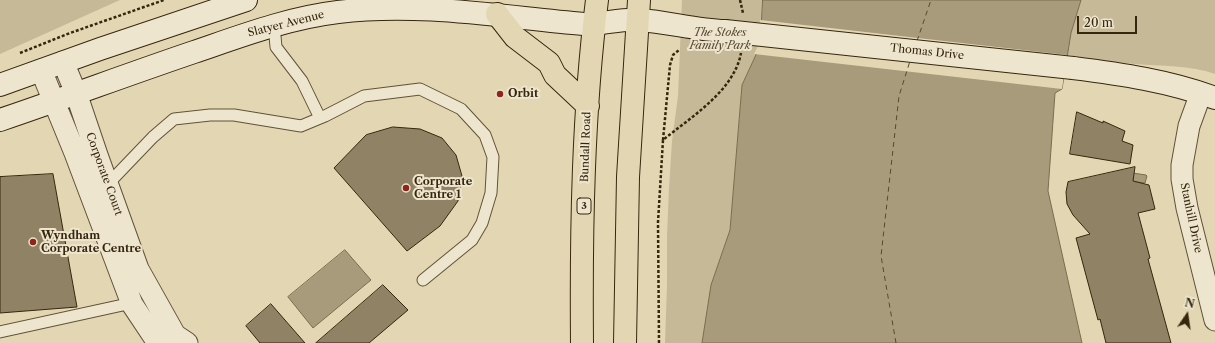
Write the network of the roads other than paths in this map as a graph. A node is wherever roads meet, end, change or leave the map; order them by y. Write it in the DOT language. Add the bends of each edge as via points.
graph roads {
  1 [pos="246,0"];
  2 [pos="597,0"];
  3 [pos="638,10"];
  4 [pos="497,14"];
  5 [pos="594,24"];
  6 [pos="274,25"];
  7 [pos="63,62"];
  8 [pos="41,70"];
  9 [pos="0,85"];
  10 [pos="76,93"];
  11 [pos="1208,96"];
  12 [pos="54,102"];
  13 [pos="588,106"];
  14 [pos="320,118"];
  15 [pos="0,120"];
  16 [pos="107,185"];
  17 [pos="423,280"];
  18 [pos="132,303"];
  19 [pos="1215,320"];
  20 [pos="0,332"];
  21 [pos="158,343"];
  22 [pos="187,343"];
  23 [pos="582,343"];
  24 [pos="625,343"];
  1 -- 7 [label="main road"];
  2 -- 3 [label="main road"];
  2 -- 5 [label="main road, Bundall Road / 3"];
  3 -- 5 [label="main road, Slatyer Avenue"];
  3 -- 11 [label="main road, Thomas Drive, bridge" via="725,31 1073,68 1135,77 1178,86"];
  3 -- 24 [label="main road" via="628,177"];
  4 -- 5 [label="main road, Slatyer Avenue"];
  4 -- 6 [label="main road, Slatyer Avenue" via="377,8 300,18"];
  4 -- 13 [label="main road" via="515,37 549,63 555,75"];
  5 -- 13 [label="main road, Bundall Road / 3"];
  6 -- 10 [label="main road, Slatyer Avenue"];
  6 -- 14 [label="lane" via="276,47 302,81"];
  7 -- 8 [label="main road"];
  7 -- 10 [label="street, Corporate Court"];
  8 -- 9 [label="main road"];
  8 -- 12 [label="street, Corporate Court"];
  10 -- 12 [label="main road, Slatyer Avenue"];
  10 -- 16 [label="street, Corporate Court"];
  11 -- 19 [label="street, Stanhill Drive" via="1189,126 1182,180"];
  12 -- 15 [label="main road, Slatyer Avenue"];
  12 -- 18 [label="street, Corporate Court"];
  13 -- 23 [label="main road, Bundall Road / 3"];
  14 -- 16 [label="lane" via="301,126 234,115 174,119"];
  14 -- 17 [label="lane" via="364,96 420,89 461,109 485,135 493,157 491,193 482,223 472,240"];
  16 -- 22 [label="street, Corporate Court" via="138,269 176,335"];
  18 -- 20 [label="lane"];
  18 -- 21 [label="street, Corporate Court"];
}
